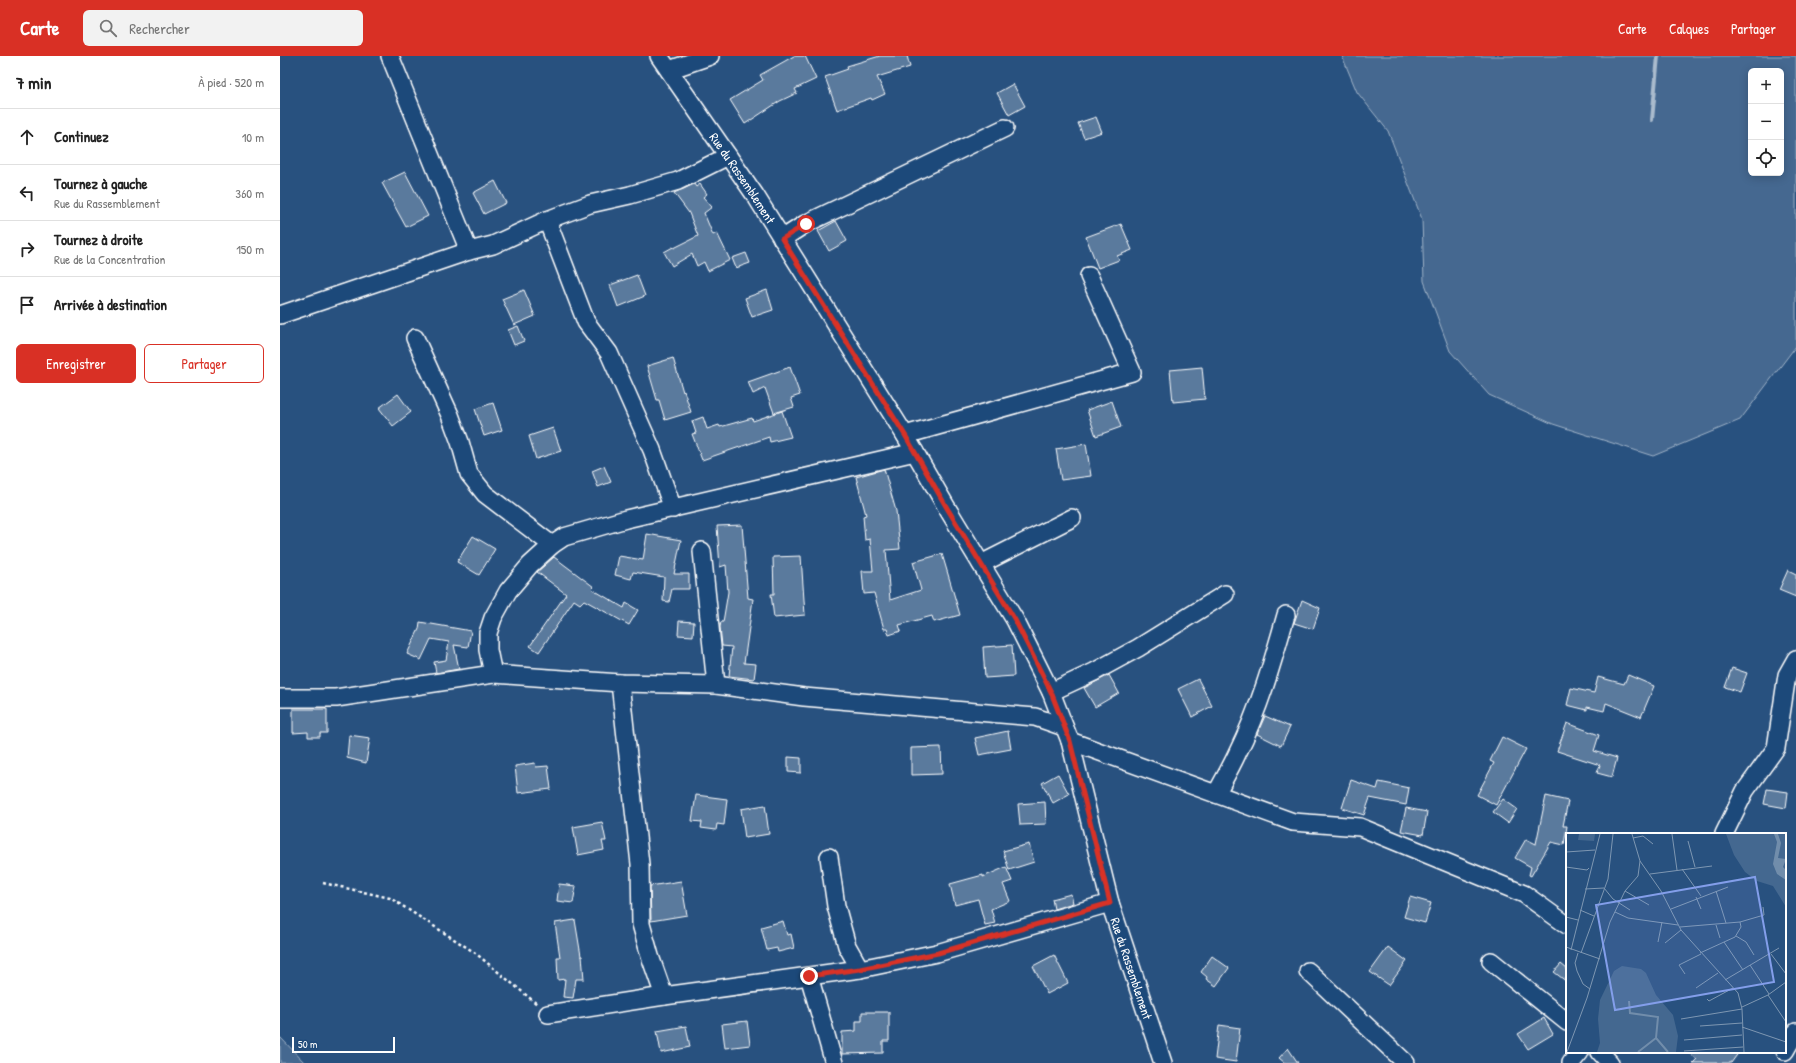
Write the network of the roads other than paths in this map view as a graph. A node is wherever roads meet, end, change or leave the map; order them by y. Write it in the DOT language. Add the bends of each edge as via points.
graph roads {
  1 [pos="390,56"];
  2 [pos="659,56"];
  3 [pos="710,56"];
  4 [pos="669,70"];
  5 [pos="1005,128"];
  6 [pos="728,156"];
  7 [pos="547,220"];
  8 [pos="782,239"];
  9 [pos="469,251"];
  10 [pos="1089,276"];
  11 [pos="280,315"];
  12 [pos="415,338"];
  13 [pos="905,435"];
  14 [pos="915,452"];
  15 [pos="674,509"];
  16 [pos="1072,518"];
  17 [pos="552,545"];
  18 [pos="702,551"];
  19 [pos="981,564"];
  20 [pos="1225,594"];
  21 [pos="1286,614"];
  22 [pos="1796,659"];
  23 [pos="493,674"];
  24 [pos="620,683"];
  25 [pos="716,685"];
  26 [pos="1051,692"];
  27 [pos="280,698"];
  28 [pos="1067,734"];
  29 [pos="1216,794"];
  30 [pos="1724,833"];
  31 [pos="829,857"];
  32 [pos="1110,903"];
  33 [pos="1566,923"];
  34 [pos="1491,961"];
  35 [pos="860,969"];
  36 [pos="1308,971"];
  37 [pos="809,976"];
  38 [pos="664,996"];
  39 [pos="548,1014"];
  40 [pos="1566,1021"];
  41 [pos="1796,1032"];
  42 [pos="1786,1049"];
  43 [pos="1579,1053"];
  44 [pos="1601,1053"];
  45 [pos="1784,1053"];
  46 [pos="834,1063"];
  47 [pos="1163,1063"];
  48 [pos="1406,1063"];
  49 [pos="1571,1063"];
  50 [pos="1610,1063"];
  51 [pos="1778,1063"];
  1 -- 9 [label="street"];
  2 -- 4 [label="street, Rue du Rassemblement"];
  3 -- 4 [label="street"];
  4 -- 6 [label="street, Rue du Rassemblement"];
  5 -- 8 [label="street" via="806,224"];
  6 -- 7 [label="street" via="678,181 590,204"];
  6 -- 8 [label="street, Rue du Rassemblement"];
  7 -- 9 [label="street" via="493,245"];
  7 -- 15 [label="street" via="586,322 609,353 652,450"];
  8 -- 13 [label="street, Rue du Rassemblement"];
  9 -- 11 [label="street"];
  10 -- 13 [label="street" via="1132,372"];
  12 -- 17 [label="street" via="450,415 468,474 485,494"];
  13 -- 14 [label="street, Rue du Rassemblement"];
  14 -- 15 [label="street"];
  14 -- 19 [label="street, Rue du Rassemblement"];
  15 -- 17 [label="street" via="596,526 564,537"];
  16 -- 19 [label="street"];
  17 -- 23 [label="street" via="530,565 508,591 493,618 488,633 488,650"];
  18 -- 25 [label="street"];
  19 -- 26 [label="street, Rue du Rassemblement" via="1015,620"];
  20 -- 26 [label="street" via="1132,652"];
  21 -- 29 [label="street" via="1255,712 1238,753"];
  22 -- 30 [label="street" via="1787,675 1776,748 1744,791"];
  23 -- 24 [label="street"];
  23 -- 27 [label="street" via="336,698"];
  24 -- 25 [label="street"];
  24 -- 38 [label="street" via="640,864 641,924"];
  25 -- 28 [label="street" via="804,697 1035,717"];
  26 -- 28 [label="street, Rue du Rassemblement"];
  28 -- 29 [label="street"];
  28 -- 32 [label="street, Rue du Rassemblement"];
  29 -- 33 [label="street" via="1292,822 1360,827 1524,894"];
  31 -- 35 [label="street" via="836,906 847,946"];
  32 -- 35 [label="street" via="938,953"];
  32 -- 47 [label="street, Rue du Rassemblement"];
  34 -- 40 [label="street"];
  35 -- 37 [label="street"];
  36 -- 48 [label="street"];
  37 -- 38 [label="street"];
  37 -- 46 [label="street"];
  38 -- 39 [label="street"];
  41 -- 42 [label="street"];
  43 -- 49 [label="street"];
  44 -- 50 [label="street"];
  45 -- 51 [label="street"];
}
